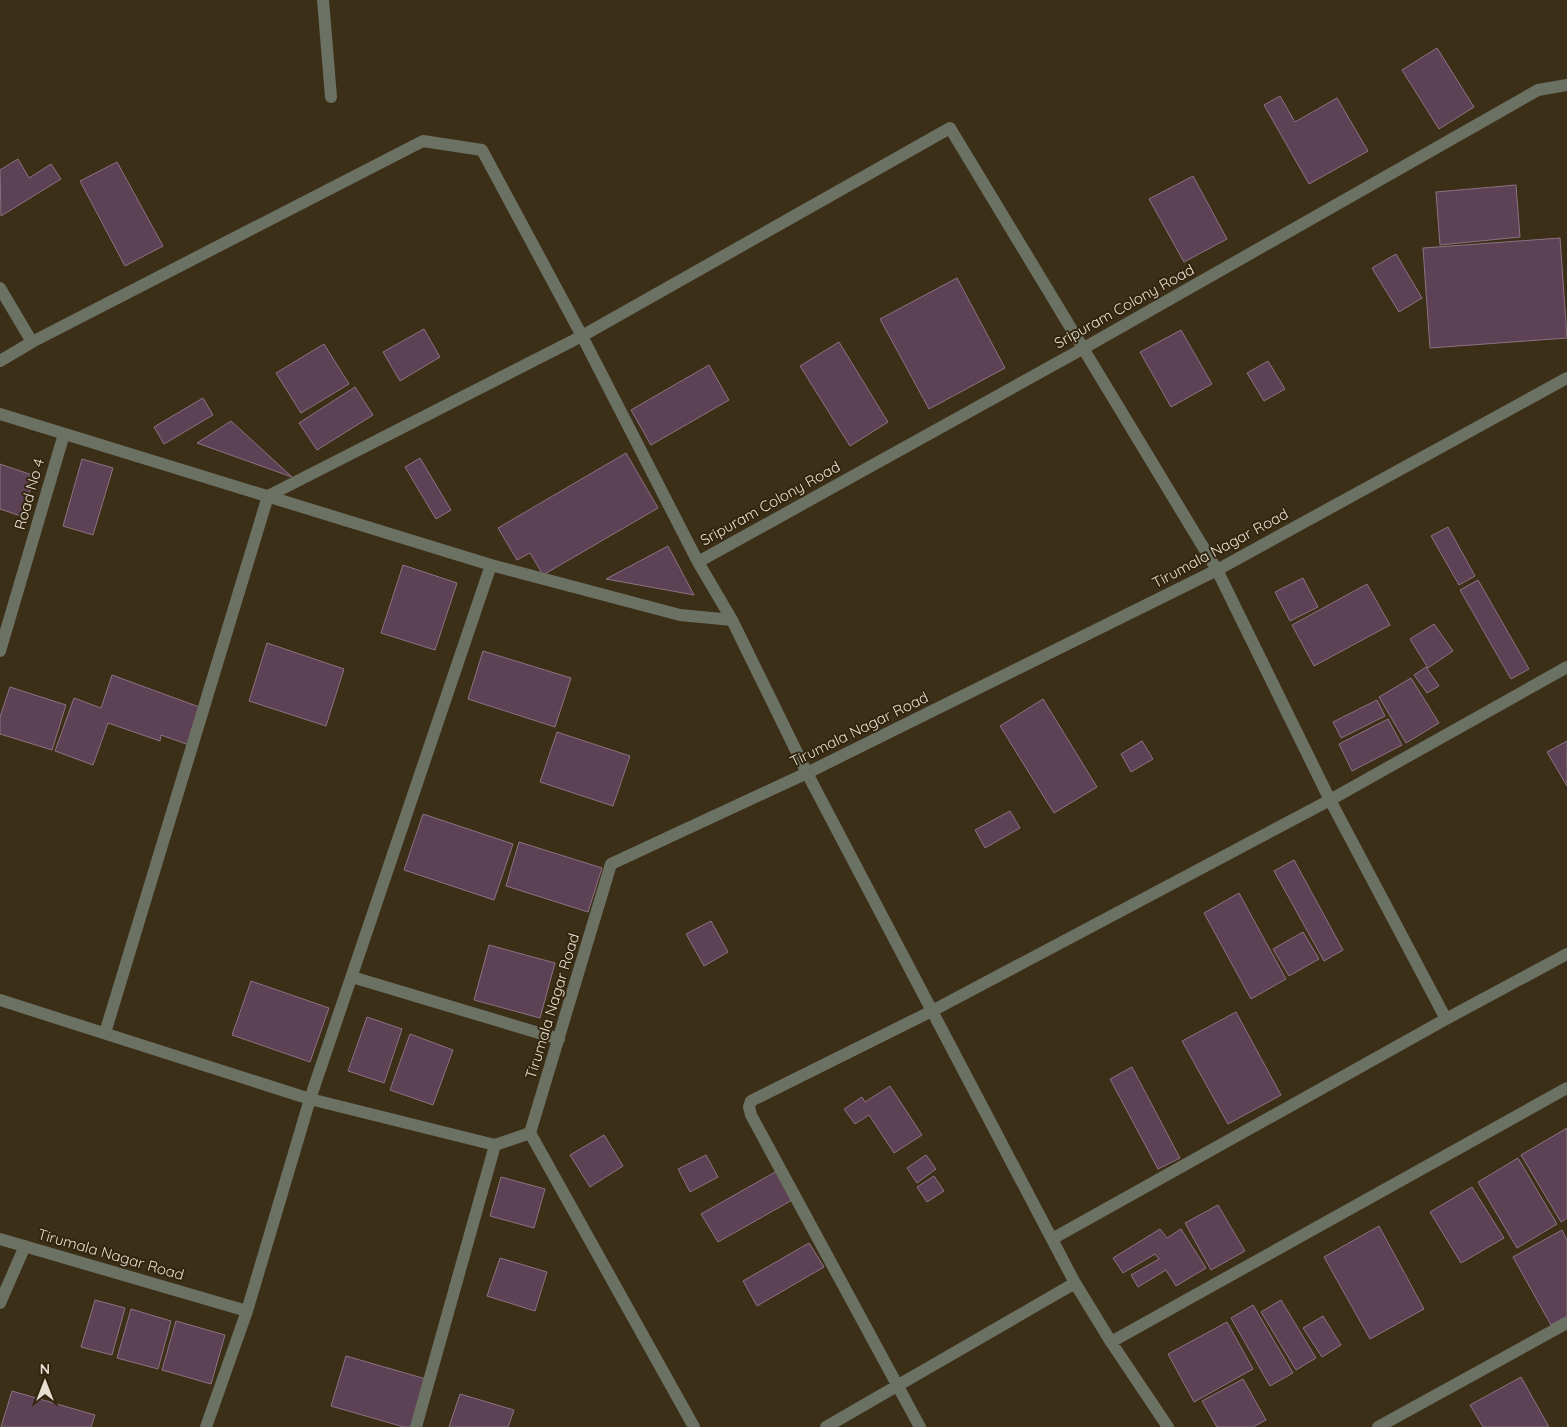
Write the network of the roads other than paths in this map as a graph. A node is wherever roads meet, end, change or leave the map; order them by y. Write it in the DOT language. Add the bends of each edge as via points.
graph roads {
  1 [pos="323,0"];
  2 [pos="1567,85"];
  3 [pos="331,97"];
  4 [pos="0,288"];
  5 [pos="582,336"];
  6 [pos="32,342"];
  7 [pos="1084,348"];
  8 [pos="0,361"];
  9 [pos="1567,378"];
  10 [pos="0,414"];
  11 [pos="64,434"];
  12 [pos="268,496"];
  13 [pos="698,562"];
  14 [pos="491,565"];
  15 [pos="1217,570"];
  16 [pos="732,620"];
  17 [pos="0,651"];
  18 [pos="1567,667"];
  19 [pos="807,773"];
  20 [pos="1330,800"];
  21 [pos="1567,954"];
  22 [pos="352,978"];
  23 [pos="0,1000"];
  24 [pos="932,1011"];
  25 [pos="1446,1018"];
  26 [pos="105,1033"];
  27 [pos="559,1039"];
  28 [pos="1567,1088"];
  29 [pos="310,1099"];
  30 [pos="530,1133"];
  31 [pos="495,1145"];
  32 [pos="0,1239"];
  33 [pos="1052,1239"];
  34 [pos="24,1246"];
  35 [pos="1075,1283"];
  36 [pos="0,1303"];
  37 [pos="247,1312"];
  38 [pos="1567,1323"];
  39 [pos="1111,1342"];
  40 [pos="897,1385"];
  41 [pos="206,1427"];
  42 [pos="416,1427"];
  43 [pos="694,1427"];
  44 [pos="826,1427"];
  45 [pos="920,1427"];
  46 [pos="1168,1427"];
  47 [pos="1378,1427"];
  1 -- 3 [label="street"];
  2 -- 7 [label="street, Sripuram Colony Road" via="1538,90"];
  4 -- 6 [label="street"];
  5 -- 6 [label="street" via="482,150 423,141"];
  5 -- 7 [label="street" via="950,128"];
  5 -- 12 [label="street"];
  5 -- 13 [label="street"];
  6 -- 8 [label="street"];
  7 -- 13 [label="street, Sripuram Colony Road"];
  7 -- 15 [label="street"];
  9 -- 15 [label="street, Tirumala Nagar Road"];
  10 -- 11 [label="street"];
  11 -- 12 [label="street"];
  11 -- 17 [label="street, Road No 4"];
  12 -- 14 [label="street"];
  12 -- 26 [label="street"];
  13 -- 16 [label="street"];
  14 -- 16 [label="street" via="680,615"];
  14 -- 22 [label="street"];
  15 -- 19 [label="street, Tirumala Nagar Road"];
  15 -- 20 [label="street"];
  16 -- 19 [label="street"];
  18 -- 20 [label="street"];
  19 -- 24 [label="street"];
  19 -- 27 [label="street, Tirumala Nagar Road" via="611,864"];
  20 -- 24 [label="street"];
  20 -- 25 [label="street"];
  21 -- 25 [label="street"];
  22 -- 27 [label="street"];
  22 -- 29 [label="street"];
  23 -- 26 [label="street"];
  24 -- 33 [label="street"];
  24 -- 40 [label="street" via="753,1099 749,1107"];
  25 -- 33 [label="street"];
  26 -- 29 [label="street"];
  27 -- 30 [label="street, Tirumala Nagar Road"];
  28 -- 39 [label="street"];
  29 -- 31 [label="street"];
  29 -- 37 [label="street"];
  30 -- 31 [label="street"];
  30 -- 43 [label="street"];
  31 -- 42 [label="street"];
  32 -- 34 [label="street"];
  33 -- 35 [label="street"];
  34 -- 36 [label="street, Tirumala Nagar Road"];
  34 -- 37 [label="street, Tirumala Nagar Road"];
  35 -- 39 [label="street"];
  35 -- 40 [label="street"];
  37 -- 41 [label="street"];
  38 -- 47 [label="street"];
  39 -- 46 [label="street"];
  40 -- 44 [label="street"];
  40 -- 45 [label="street"];
}
